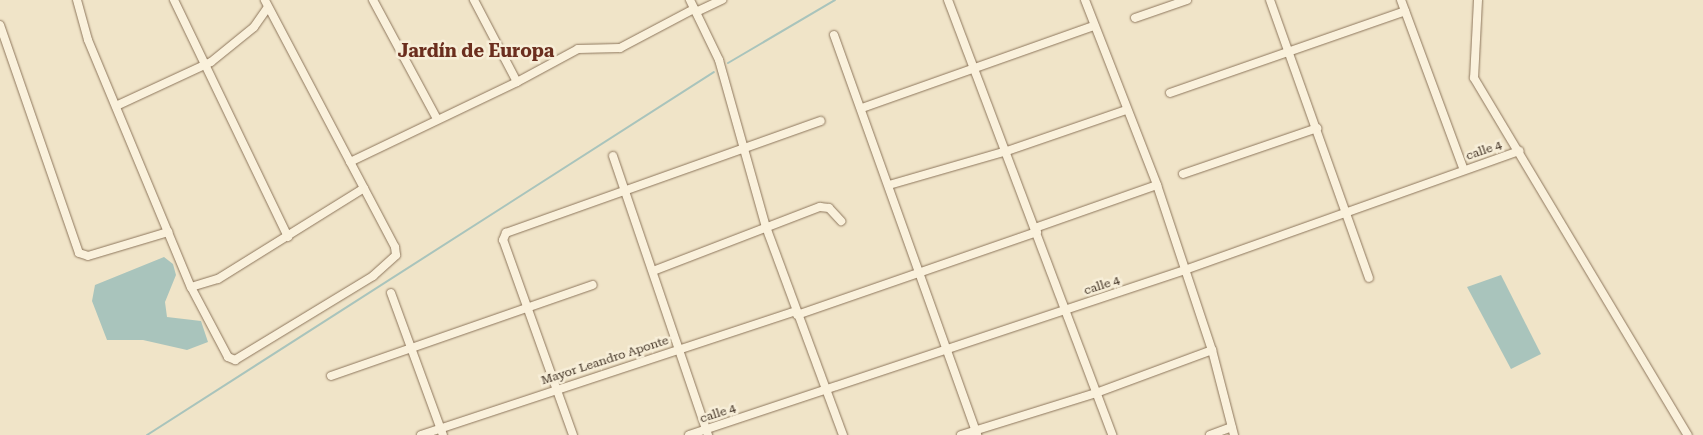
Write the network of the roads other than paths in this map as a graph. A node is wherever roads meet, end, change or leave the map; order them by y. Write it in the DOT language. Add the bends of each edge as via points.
graph roads {
  1 [pos="77,0"];
  2 [pos="174,0"];
  3 [pos="373,0"];
  4 [pos="474,0"];
  5 [pos="690,0"];
  6 [pos="722,0"];
  7 [pos="948,0"];
  8 [pos="1085,0"];
  9 [pos="1187,0"];
  10 [pos="1270,0"];
  11 [pos="1401,0"];
  12 [pos="1478,0"];
  13 [pos="267,3"];
  14 [pos="695,10"];
  15 [pos="1405,11"];
  16 [pos="1135,18"];
  17 [pos="0,25"];
  18 [pos="1094,26"];
  19 [pos="834,35"];
  20 [pos="1289,51"];
  21 [pos="204,66"];
  22 [pos="972,68"];
  23 [pos="518,82"];
  24 [pos="1170,93"];
  25 [pos="116,106"];
  26 [pos="862,108"];
  27 [pos="1126,110"];
  28 [pos="437,119"];
  29 [pos="821,121"];
  30 [pos="1317,128"];
  31 [pos="743,150"];
  32 [pos="1007,151"];
  33 [pos="1519,151"];
  34 [pos="613,156"];
  35 [pos="350,162"];
  36 [pos="1464,170"];
  37 [pos="1183,174"];
  38 [pos="889,185"];
  39 [pos="1157,185"];
  40 [pos="364,188"];
  41 [pos="625,190"];
  42 [pos="1347,212"];
  43 [pos="841,221"];
  44 [pos="766,227"];
  45 [pos="1036,230"];
  46 [pos="168,232"];
  47 [pos="288,237"];
  48 [pos="1185,270"];
  49 [pos="653,271"];
  50 [pos="916,271"];
  51 [pos="1369,278"];
  52 [pos="593,285"];
  53 [pos="191,287"];
  54 [pos="392,293"];
  55 [pos="527,308"];
  56 [pos="1066,310"];
  57 [pos="797,313"];
  58 [pos="410,348"];
  59 [pos="680,348"];
  60 [pos="947,349"];
  61 [pos="1212,350"];
  62 [pos="332,376"];
  63 [pos="556,389"];
  64 [pos="826,390"];
  65 [pos="1096,393"];
  66 [pos="1233,431"];
  67 [pos="441,432"];
  68 [pos="707,432"];
  69 [pos="977,433"];
  70 [pos="421,435"];
  71 [pos="573,435"];
  72 [pos="690,435"];
  73 [pos="842,435"];
  74 [pos="961,435"];
  75 [pos="1112,435"];
  76 [pos="1210,435"];
  77 [pos="1688,435"];
  1 -- 25 [label="street" via="88,40"];
  2 -- 21 [label="street"];
  3 -- 28 [label="street"];
  4 -- 23 [label="street"];
  5 -- 14 [label="street"];
  6 -- 14 [label="street"];
  7 -- 22 [label="street"];
  8 -- 18 [label="street"];
  9 -- 16 [label="street"];
  10 -- 20 [label="street"];
  11 -- 15 [label="street"];
  12 -- 33 [label="street" via="1474,78"];
  13 -- 21 [label="street" via="254,27"];
  13 -- 35 [label="street"];
  14 -- 23 [label="street" via="620,48 578,49"];
  14 -- 31 [label="street" via="720,60"];
  15 -- 20 [label="street"];
  15 -- 36 [label="street"];
  17 -- 46 [label="street" via="79,253 88,256"];
  18 -- 22 [label="street"];
  18 -- 27 [label="street"];
  19 -- 26 [label="street"];
  20 -- 24 [label="street"];
  20 -- 30 [label="street"];
  21 -- 25 [label="street"];
  21 -- 47 [label="street"];
  22 -- 26 [label="street"];
  22 -- 32 [label="street"];
  23 -- 28 [label="street"];
  25 -- 46 [label="street"];
  26 -- 38 [label="street"];
  27 -- 32 [label="street"];
  27 -- 39 [label="street"];
  28 -- 35 [label="street"];
  29 -- 31 [label="street"];
  30 -- 37 [label="street"];
  30 -- 42 [label="street"];
  31 -- 41 [label="street"];
  31 -- 44 [label="street"];
  32 -- 38 [label="street"];
  32 -- 45 [label="street"];
  33 -- 36 [label="street, calle 4"];
  33 -- 77 [label="street"];
  34 -- 41 [label="street"];
  35 -- 40 [label="street"];
  36 -- 42 [label="street, calle 4"];
  38 -- 50 [label="street"];
  39 -- 45 [label="street, Mayor Leandro Aponte"];
  39 -- 48 [label="street"];
  40 -- 47 [label="street"];
  40 -- 53 [label="street" via="395,247 391,262 241,358 228,357"];
  41 -- 49 [label="street"];
  41 -- 55 [label="street" via="506,233 503,240"];
  42 -- 48 [label="street, calle 4"];
  42 -- 51 [label="street"];
  43 -- 44 [label="street" via="829,208 820,207"];
  44 -- 49 [label="street"];
  44 -- 57 [label="street"];
  45 -- 50 [label="street, Mayor Leandro Aponte"];
  45 -- 56 [label="street"];
  46 -- 53 [label="street"];
  47 -- 53 [label="street" via="218,279"];
  48 -- 56 [label="street, calle 4"];
  48 -- 61 [label="street"];
  49 -- 59 [label="street"];
  50 -- 57 [label="street, Mayor Leandro Aponte"];
  50 -- 60 [label="street"];
  52 -- 55 [label="street"];
  54 -- 58 [label="street"];
  55 -- 58 [label="street"];
  55 -- 63 [label="street"];
  56 -- 60 [label="street, calle 4"];
  56 -- 65 [label="street"];
  57 -- 59 [label="street, Mayor Leandro Aponte"];
  57 -- 64 [label="street"];
  58 -- 62 [label="street"];
  58 -- 67 [label="street"];
  59 -- 63 [label="street, Mayor Leandro Aponte"];
  59 -- 68 [label="street"];
  60 -- 64 [label="street, calle 4"];
  60 -- 69 [label="street"];
  61 -- 65 [label="street"];
  61 -- 66 [label="street"];
  63 -- 67 [label="street, Mayor Leandro Aponte"];
  63 -- 71 [label="street"];
  64 -- 68 [label="street, calle 4"];
  64 -- 73 [label="street"];
  65 -- 69 [label="street"];
  65 -- 75 [label="street"];
  66 -- 76 [label="street"];
  67 -- 70 [label="street, Mayor Leandro Aponte"];
  68 -- 72 [label="street, calle 4"];
  69 -- 74 [label="street"];
}
